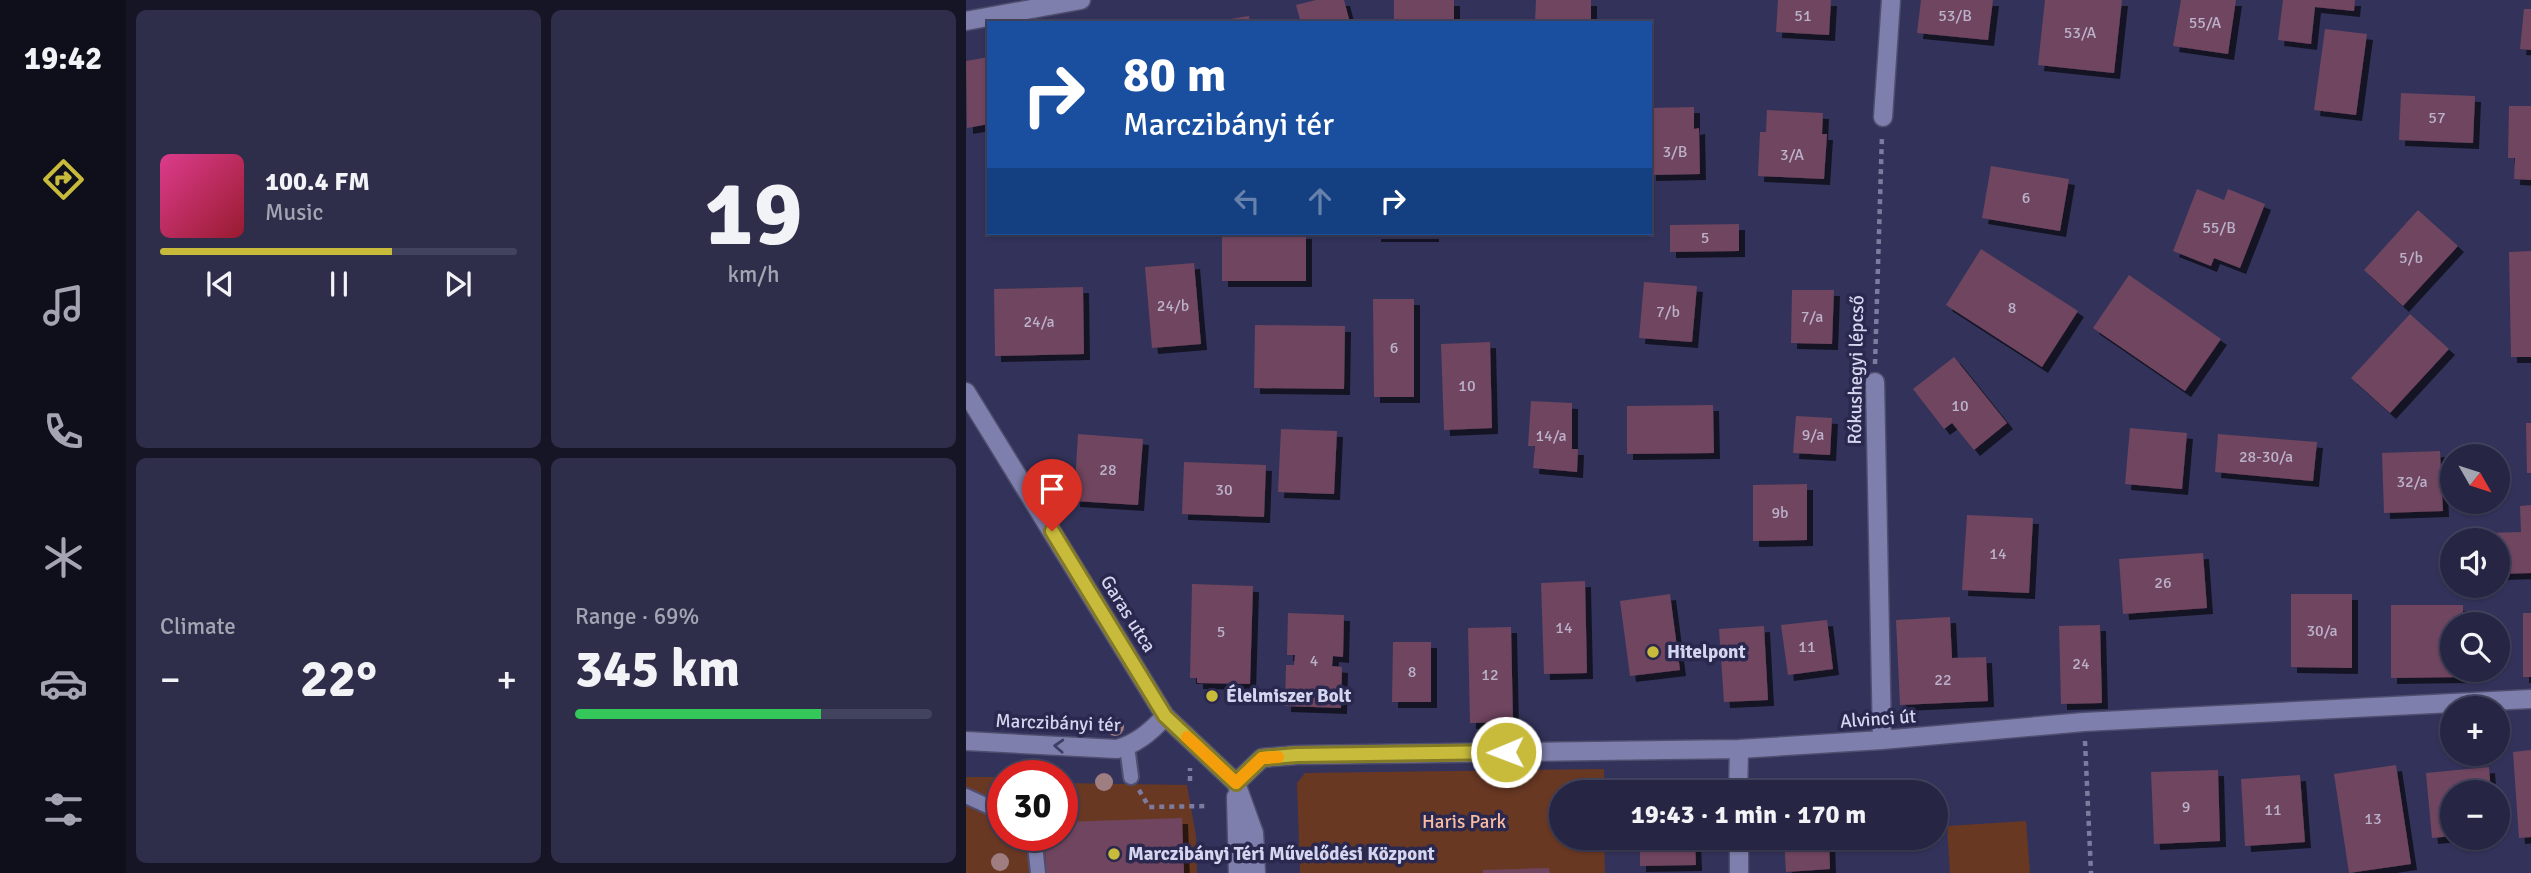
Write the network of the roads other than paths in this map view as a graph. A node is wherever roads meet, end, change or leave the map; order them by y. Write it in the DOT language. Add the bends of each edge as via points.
graph roads {
  1 [pos="1079,0"];
  2 [pos="1891,0"];
  3 [pos="966,22"];
  4 [pos="1883,117"];
  5 [pos="1875,382"];
  6 [pos="966,392"];
  7 [pos="2531,699"];
  8 [pos="1165,716"];
  9 [pos="1882,740"];
  10 [pos="966,741"];
  11 [pos="1127,747"];
  12 [pos="1739,749"];
  13 [pos="1132,777"];
  14 [pos="1738,780"];
  15 [pos="1236,783"];
  16 [pos="966,796"];
  17 [pos="987,806"];
  18 [pos="1739,850"];
  19 [pos="1036,851"];
  20 [pos="1038,873"];
  21 [pos="1238,873"];
  22 [pos="1256,873"];
  23 [pos="1739,873"];
  1 -- 3 [label="street"];
  2 -- 4 [label="street"];
  5 -- 9 [label="street, Rókushegyi lépcső"];
  6 -- 8 [label="street, Garas utca"];
  7 -- 9 [label="street, Alvinci út" via="2084,722"];
  8 -- 11 [label="street, Marczibányi tér"];
  8 -- 15 [label="street"];
  9 -- 12 [label="street, Alvinci út"];
  11 -- 10 [label="street, Marczibányi tér, one-way"];
  11 -- 13 [label="lane"];
  12 -- 14 [label="street"];
  12 -- 15 [label="street, Alvinci út" via="1297,755 1262,758"];
  15 -- 21 [label="street"];
  15 -- 22 [label="street" via="1254,833"];
  16 -- 17 [label="lane"];
  18 -- 23 [label="street"];
  19 -- 20 [label="lane"];
}
